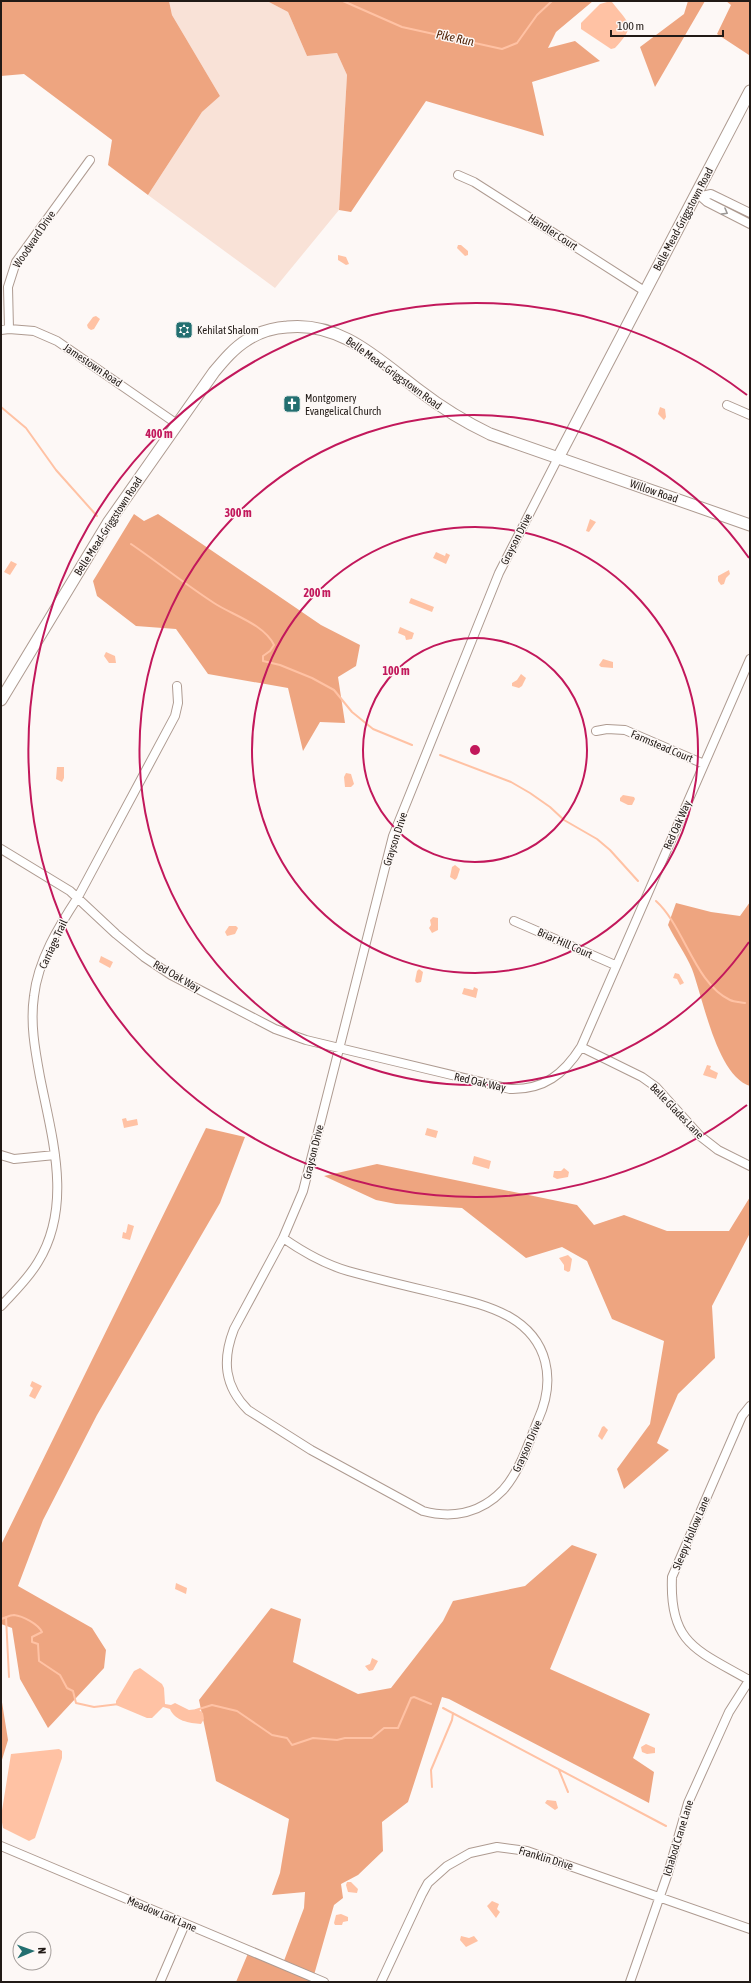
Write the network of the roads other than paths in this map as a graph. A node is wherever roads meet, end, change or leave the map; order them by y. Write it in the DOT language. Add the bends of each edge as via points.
graph roads {
  1 [pos="750,91"];
  2 [pos="90,160"];
  3 [pos="458,175"];
  4 [pos="700,194"];
  5 [pos="750,213"];
  6 [pos="750,224"];
  7 [pos="646,292"];
  8 [pos="5,329"];
  9 [pos="727,405"];
  10 [pos="750,415"];
  11 [pos="177,424"];
  12 [pos="558,458"];
  13 [pos="750,525"];
  14 [pos="750,659"];
  15 [pos="177,686"];
  16 [pos="1,700"];
  17 [pos="596,731"];
  18 [pos="704,764"];
  19 [pos="1,849"];
  20 [pos="78,897"];
  21 [pos="514,921"];
  22 [pos="615,966"];
  23 [pos="581,1047"];
  24 [pos="340,1048"];
  25 [pos="1,1155"];
  26 [pos="55,1155"];
  27 [pos="750,1166"];
  28 [pos="283,1238"];
  29 [pos="1,1306"];
  30 [pos="750,1406"];
  31 [pos="749,1679"];
  32 [pos="1,1846"];
  33 [pos="660,1898"];
  34 [pos="185,1924"];
  35 [pos="750,1929"];
  36 [pos="160,1982"];
  37 [pos="324,1982"];
  38 [pos="381,1982"];
  39 [pos="630,1982"];
  1 -- 4 [label="street, Belle Mead-Griggstown Road"];
  2 -- 8 [label="street, Woodward Drive" via="16,262 8,287"];
  3 -- 7 [label="street, Handler Court" via="474,182"];
  4 -- 5 [label="street" via="711,194"];
  4 -- 6 [label="street, one-way" via="707,202"];
  4 -- 7 [label="street, Belle Mead-Griggstown Road"];
  7 -- 12 [label="street, Belle Mead-Griggstown Road"];
  8 -- 11 [label="street, Jamestown Road" via="34,331 57,341"];
  9 -- 10 [label="street"];
  11 -- 12 [label="street, Belle Mead-Griggstown Road" via="214,372 234,349 247,339 267,330 309,326 346,337 464,421 490,434"];
  11 -- 16 [label="street, Belle Mead-Griggstown Road" via="104,529"];
  12 -- 13 [label="street, Willow Road"];
  12 -- 24 [label="street, Grayson Drive" via="499,573 393,836"];
  14 -- 18 [label="street, Red Oak Way"];
  15 -- 20 [label="street, Carriage Trail" via="178,703 175,716"];
  17 -- 18 [label="street, Farmstead Court" via="625,730"];
  18 -- 22 [label="street, Red Oak Way"];
  19 -- 20 [label="street, Red Oak Way"];
  20 -- 24 [label="street, Red Oak Way" via="116,934 171,975 275,1028 306,1040"];
  20 -- 26 [label="street, Carriage Trail" via="63,920 42,964 34,995 36,1054"];
  21 -- 22 [label="street, Briar Hill Court"];
  22 -- 23 [label="street, Red Oak Way"];
  23 -- 24 [label="street, Red Oak Way" via="574,1059 556,1078 518,1090"];
  23 -- 27 [label="street, Belle Glades Lane" via="642,1077 656,1087 700,1136 718,1150"];
  24 -- 28 [label="street, Grayson Drive" via="303,1191"];
  25 -- 26 [label="street" via="14,1159"];
  26 -- 29 [label="street, Carriage Trail" via="58,1203 44,1249 23,1283"];
  28 -- 28 [label="street, Grayson Drive" via="234,1329 226,1352 229,1381 242,1404 311,1450 423,1511 443,1515 456,1514 484,1507 494,1500 515,1475 544,1406 548,1375 539,1346 528,1332 507,1315 484,1306 346,1270 300,1251"];
  30 -- 31 [label="street, Sleepy Hollow Lane" via="742,1416 672,1576 671,1596 674,1613 686,1638 696,1649"];
  31 -- 33 [label="street, Ichabod Crane Lane" via="720,1729 688,1803"];
  32 -- 34 [label="street, Meadow Lark Lane"];
  33 -- 35 [label="street, Franklin Drive"];
  33 -- 38 [label="street, Franklin Drive" via="527,1851 497,1847 470,1853 447,1866 428,1883"];
  33 -- 39 [label="street, Ichabod Crane Lane"];
  34 -- 36 [label="street"];
  34 -- 37 [label="street, Meadow Lark Lane"];
}
